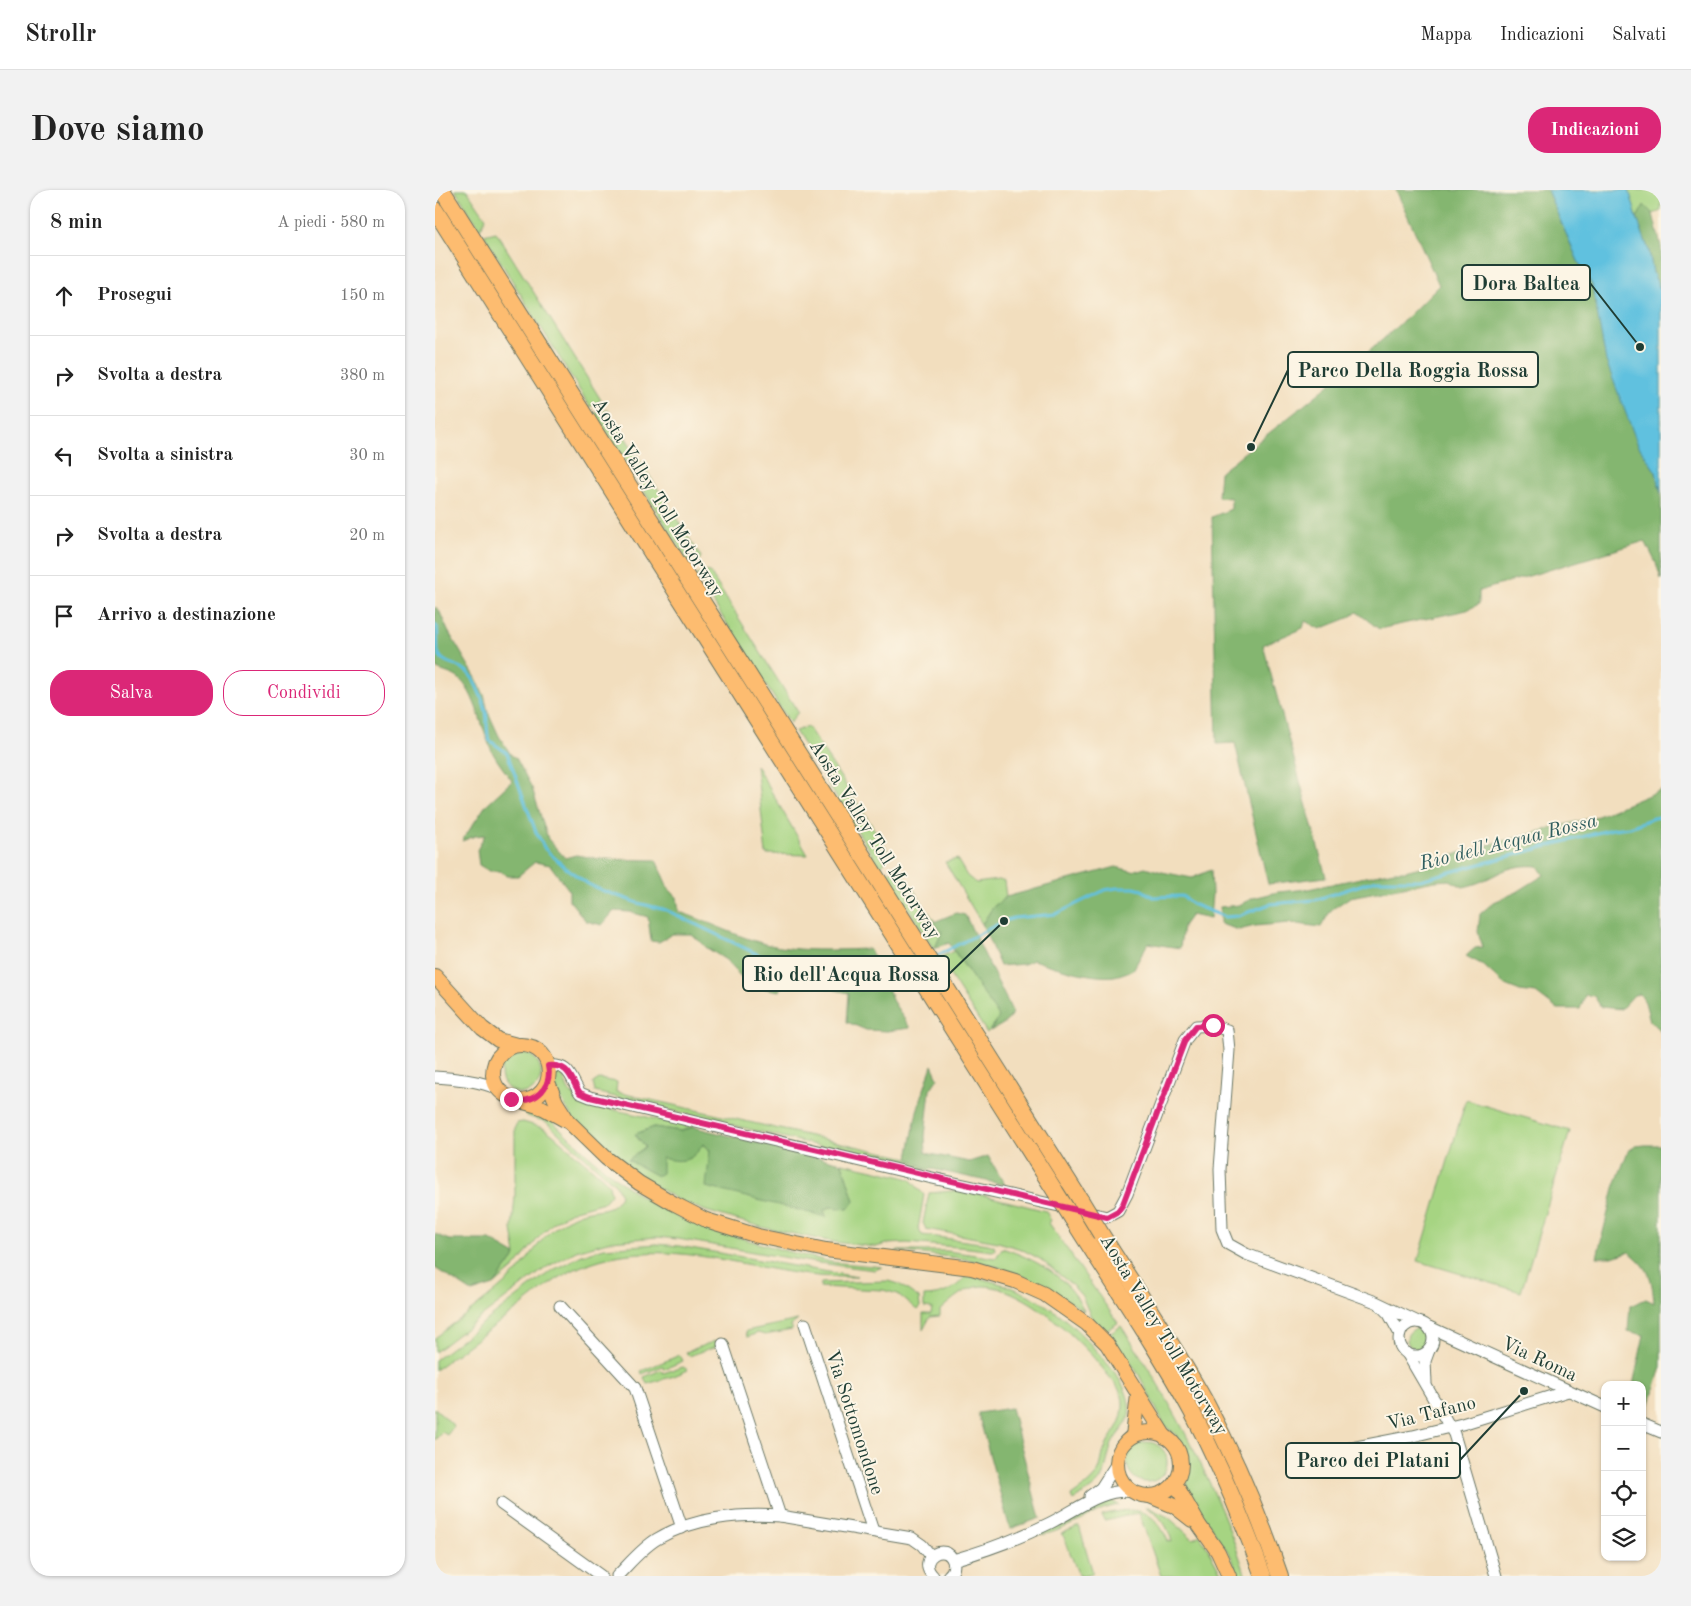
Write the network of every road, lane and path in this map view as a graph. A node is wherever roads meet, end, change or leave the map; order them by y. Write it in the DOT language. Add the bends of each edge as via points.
graph roads {
  1 [pos="442,190"];
  2 [pos="435,210"];
  3 [pos="470,250"];
  4 [pos="674,572"];
  5 [pos="861,867"];
  6 [pos="435,976"];
  7 [pos="482,1028"];
  8 [pos="967,1037"];
  9 [pos="517,1045"];
  10 [pos="977,1053"];
  11 [pos="495,1065"];
  12 [pos="548,1066"];
  13 [pos="435,1077"];
  14 [pos="461,1079"];
  15 [pos="548,1082"];
  16 [pos="499,1089"];
  17 [pos="521,1101"];
  18 [pos="568,1121"];
  19 [pos="1376,1302"];
  20 [pos="560,1306"];
  21 [pos="805,1324"];
  22 [pos="1423,1324"];
  23 [pos="1400,1334"];
  24 [pos="1460,1340"];
  25 [pos="723,1344"];
  26 [pos="1431,1346"];
  27 [pos="1407,1353"];
  28 [pos="1426,1384"];
  29 [pos="1568,1390"];
  30 [pos="1138,1395"];
  31 [pos="1601,1405"];
  32 [pos="1646,1426"];
  33 [pos="1450,1427"];
  34 [pos="1661,1432"];
  35 [pos="1133,1436"];
  36 [pos="1165,1437"];
  37 [pos="1300,1458"];
  38 [pos="1117,1463"];
  39 [pos="1175,1483"];
  40 [pos="1134,1492"];
  41 [pos="1150,1496"];
  42 [pos="501,1504"];
  43 [pos="1079,1506"];
  44 [pos="780,1516"];
  45 [pos="1199,1525"];
  46 [pos="682,1528"];
  47 [pos="873,1531"];
  48 [pos="931,1556"];
  49 [pos="953,1560"];
  50 [pos="601,1576"];
  51 [pos="617,1576"];
  52 [pos="933,1576"];
  53 [pos="949,1576"];
  54 [pos="1229,1576"];
  55 [pos="1263,1576"];
  56 [pos="1280,1576"];
  57 [pos="1496,1576"];
  1 -- 3 [label="highway, Aosta Valley Toll Motorway" via="468,230"];
  2 -- 3 [label="highway, Aosta Valley Toll Motorway" via="452,236"];
  3 -- 4 [label="highway, Aosta Valley Toll Motorway"];
  4 -- 5 [label="highway, Aosta Valley Toll Motorway" via="690,584 783,731"];
  4 -- 5 [label="highway, Aosta Valley Toll Motorway" via="676,592 768,738"];
  5 -- 8 [label="highway, Aosta Valley Toll Motorway" via="878,880 927,957"];
  5 -- 8 [label="highway, Aosta Valley Toll Motorway" via="866,892 913,965"];
  6 -- 7 [label="main road"];
  7 -- 9 [label="main road" via="498,1040"];
  7 -- 11 [label="main road" via="493,1047"];
  8 -- 10 [label="highway, Aosta Valley Toll Motorway"];
  9 -- 11 [label="main road" via="504,1050"];
  9 -- 12 [label="main road" via="527,1045 539,1051"];
  10 -- 55 [label="highway, Aosta Valley Toll Motorway, bridge" via="1055,1191 1192,1412 1231,1492"];
  10 -- 56 [label="highway, Aosta Valley Toll Motorway, bridge" via="1081,1201 1185,1368 1246,1487"];
  11 -- 14 [label="street" via="478,1076"];
  11 -- 16 [label="main road" via="494,1079"];
  12 -- 15 [label="main road"];
  12 -- 19 [label="street, Via Roma" via="563,1068 571,1074 580,1093 590,1097 1107,1217 1123,1204 1185,1040 1196,1026 1213,1025 1227,1030 1229,1037 1220,1170 1221,1229 1228,1244 1246,1254"];
  13 -- 14 [label="street"];
  14 -- 16 [label="street"];
  15 -- 17 [label="main road" via="537,1096"];
  15 -- 18 [label="main road"];
  16 -- 17 [label="main road" via="509,1098"];
  17 -- 18 [label="main road" via="544,1108"];
  18 -- 30 [label="main road" via="606,1158 639,1183 706,1220 758,1236 826,1250 972,1268 1044,1294 1087,1324 1107,1344"];
  19 -- 22 [label="street, Via Roma"];
  19 -- 23 [label="street" via="1389,1314"];
  20 -- 46 [label="street" via="635,1388"];
  21 -- 47 [label="street, Via Sottomondone"];
  22 -- 23 [label="street" via="1414,1322 1405,1326"];
  22 -- 24 [label="street, Via Roma"];
  22 -- 26 [label="street" via="1433,1337"];
  23 -- 27 [label="street" via="1400,1345"];
  24 -- 26 [label="street"];
  24 -- 29 [label="street, Via Roma"];
  25 -- 44 [label="street"];
  26 -- 27 [label="street" via="1419,1355"];
  26 -- 28 [label="street" via="1425,1361"];
  27 -- 28 [label="street"];
  28 -- 33 [label="street"];
  29 -- 31 [label="street, Via Roma"];
  29 -- 33 [label="street, Via Tafano"];
  30 -- 35 [label="main road"];
  30 -- 36 [label="main road"];
  32 -- 34 [label="street"];
  33 -- 37 [label="street, Via Tafano"];
  33 -- 57 [label="street"];
  35 -- 36 [label="main road" via="1150,1433"];
  35 -- 38 [label="main road" via="1123,1446"];
  36 -- 39 [label="main road" via="1176,1448 1181,1462"];
  38 -- 40 [label="main road" via="1120,1477"];
  38 -- 43 [label="street" via="1101,1488"];
  39 -- 41 [label="main road" via="1165,1492"];
  39 -- 45 [label="main road"];
  40 -- 41 [label="main road"];
  40 -- 43 [label="street" via="1112,1492"];
  41 -- 45 [label="main road" via="1174,1506"];
  42 -- 50 [label="street"];
  43 -- 49 [label="street" via="1050,1523"];
  44 -- 46 [label="street" via="738,1516"];
  44 -- 47 [label="street"];
  45 -- 54 [label="main road" via="1218,1552"];
  46 -- 51 [label="street" via="655,1540"];
  47 -- 48 [label="street" via="912,1538"];
  48 -- 49 [label="street" via="943,1552"];
  48 -- 52 [label="street" via="927,1568"];
  49 -- 53 [label="street" via="953,1571"];
}
